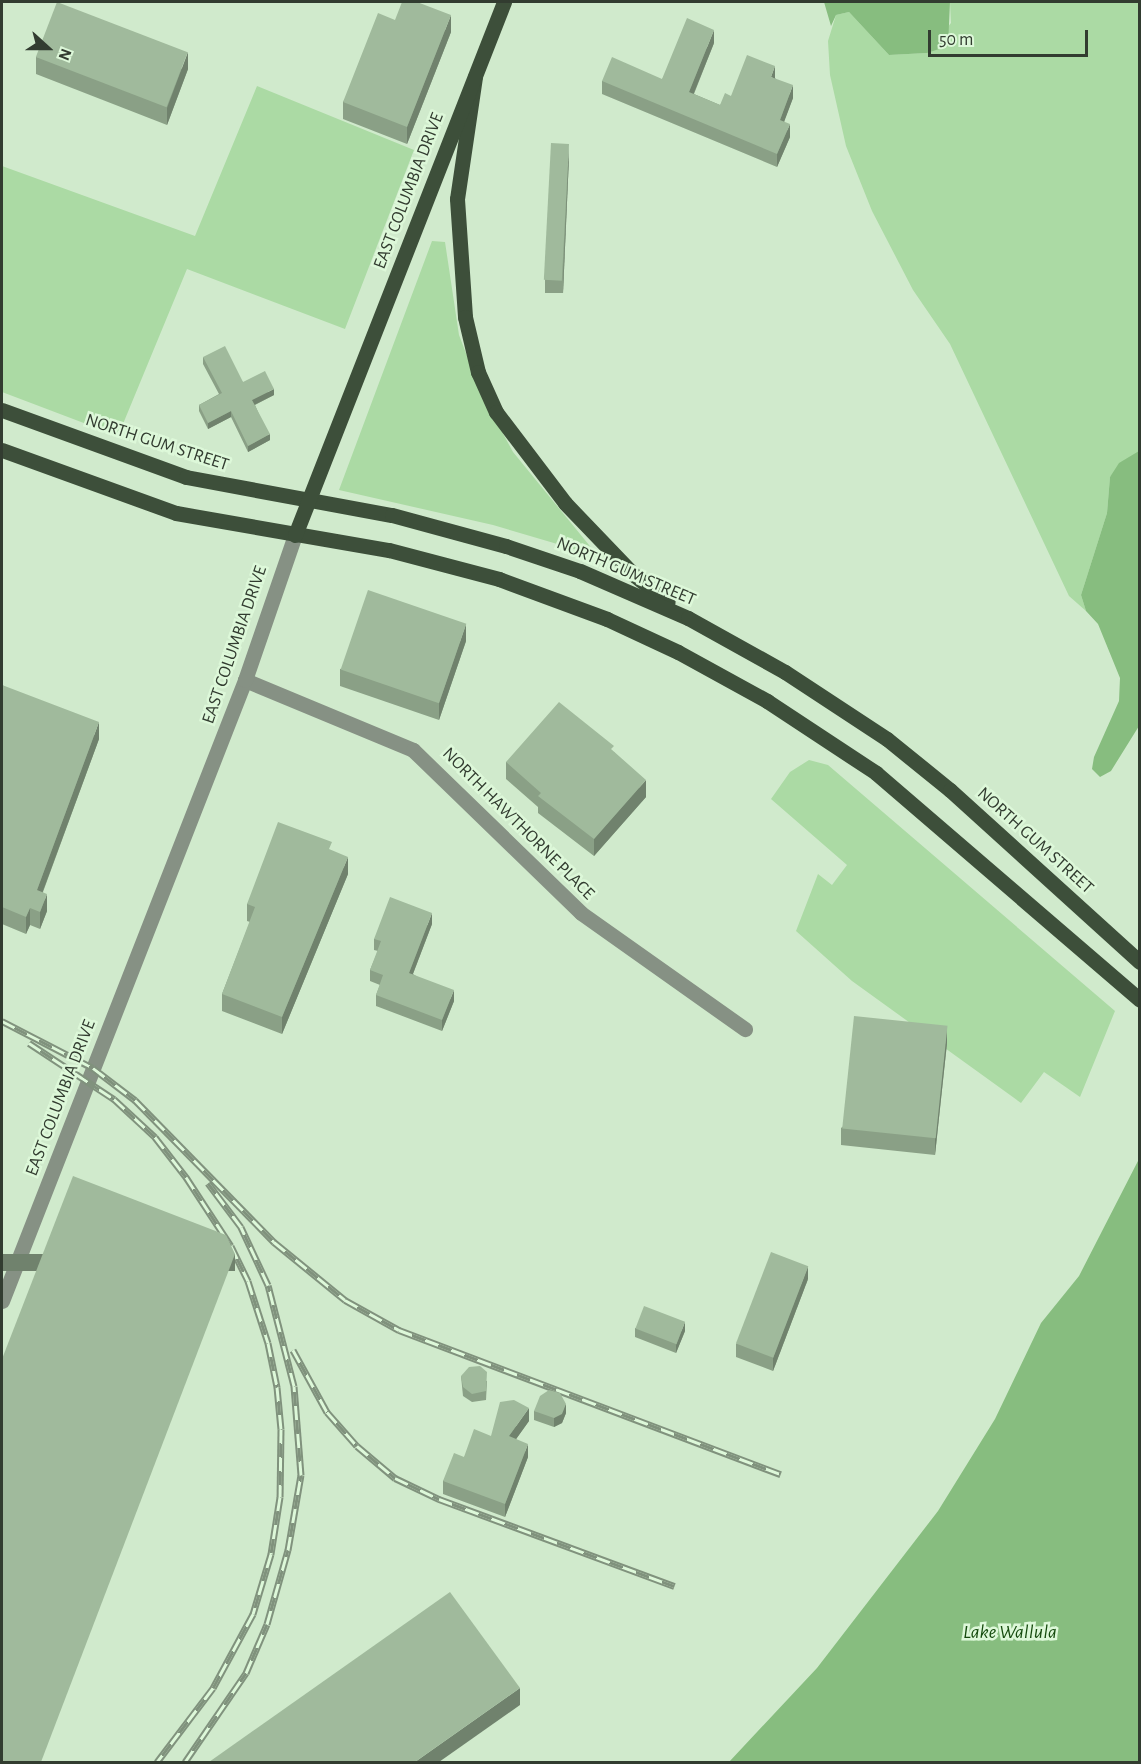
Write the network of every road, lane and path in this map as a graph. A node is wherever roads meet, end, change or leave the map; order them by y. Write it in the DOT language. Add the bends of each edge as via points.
graph roads {
  1 [pos="504,2"];
  2 [pos="475,77"];
  3 [pos="2,410"];
  4 [pos="2,450"];
  5 [pos="308,501"];
  6 [pos="295,535"];
  7 [pos="688,618"];
  8 [pos="245,680"];
  9 [pos="1134,957"];
  10 [pos="1140,1000"];
  11 [pos="746,1029"];
  12 [pos="2,1301"];
  1 -- 2 [label="main road, EAST COLUMBIA DRIVE"];
  2 -- 5 [label="main road, EAST COLUMBIA DRIVE"];
  2 -- 7 [label="main road" via="457,199 465,317 478,372 496,412 572,511 634,574"];
  3 -- 5 [label="main road, NORTH GUM STREET" via="186,477"];
  4 -- 6 [label="main road" via="176,513"];
  5 -- 6 [label="main road, EAST COLUMBIA DRIVE"];
  5 -- 7 [label="main road, NORTH GUM STREET" via="392,516 497,543 580,571"];
  6 -- 8 [label="street, EAST COLUMBIA DRIVE"];
  6 -- 10 [label="main road" via="389,550 499,579 608,619 712,670 876,773"];
  7 -- 9 [label="main road, NORTH GUM STREET" via="777,666 887,739 950,790"];
  8 -- 11 [label="street, NORTH HAWTHORNE PLACE" via="414,750 581,913"];
  8 -- 12 [label="street, EAST COLUMBIA DRIVE"];
}
